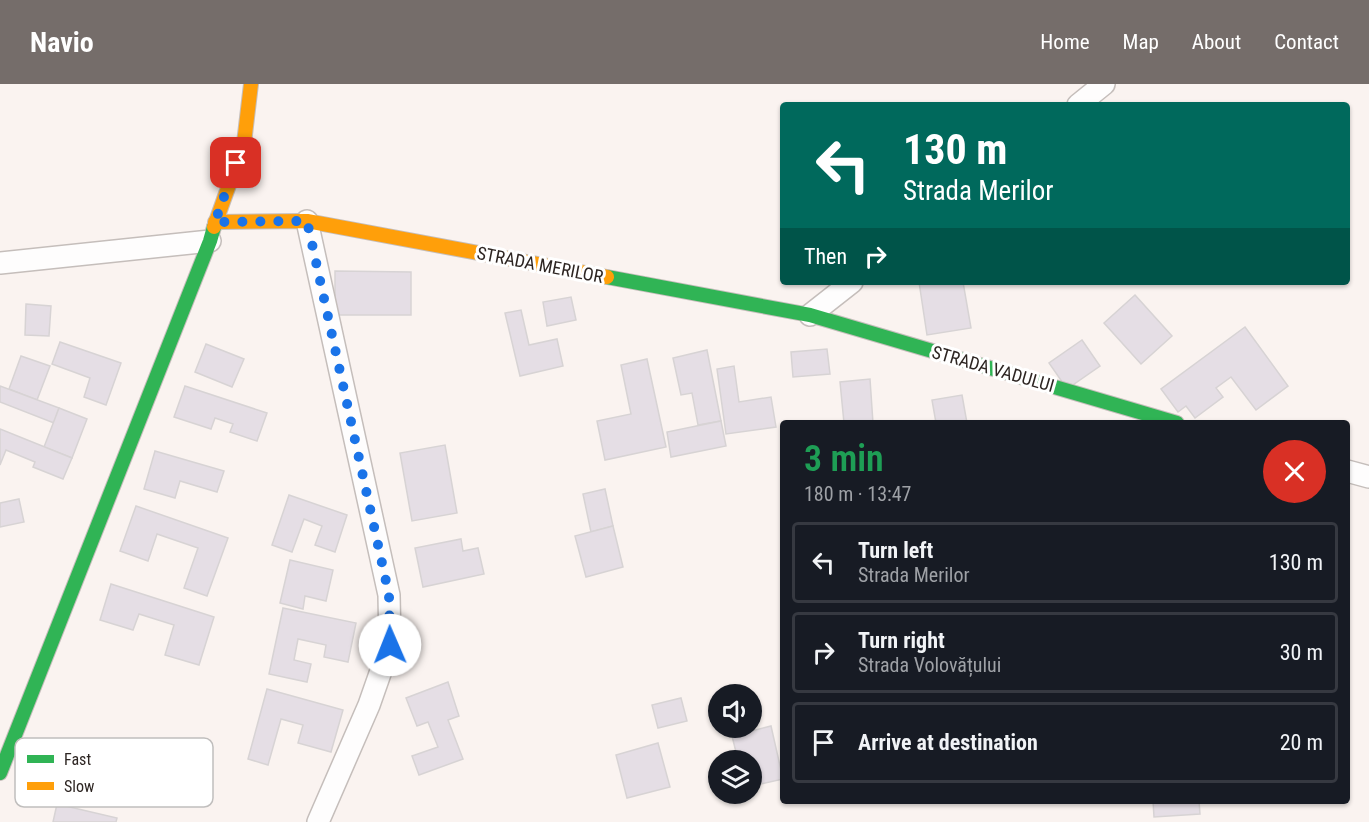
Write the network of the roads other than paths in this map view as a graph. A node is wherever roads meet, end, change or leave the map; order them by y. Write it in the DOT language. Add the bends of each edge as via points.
graph roads {
  1 [pos="251,84"];
  2 [pos="1104,84"];
  3 [pos="1082,102"];
  4 [pos="307,221"];
  5 [pos="213,232"];
  6 [pos="0,263"];
  7 [pos="848,285"];
  8 [pos="810,315"];
  9 [pos="1167,420"];
  10 [pos="1350,472"];
  11 [pos="1369,477"];
  12 [pos="0,773"];
  13 [pos="318,822"];
  1 -- 5 [label="street" via="243,143"];
  2 -- 3 [label="street"];
  4 -- 5 [label="street, STRADA MERILOR"];
  4 -- 8 [label="street, STRADA MERILOR"];
  4 -- 13 [label="street" via="389,595 390,625 390,645 369,705"];
  5 -- 6 [label="street"];
  5 -- 12 [label="street"];
  7 -- 8 [label="street"];
  8 -- 9 [label="street, STRADA VADULUI"];
  10 -- 11 [label="street"];
}
